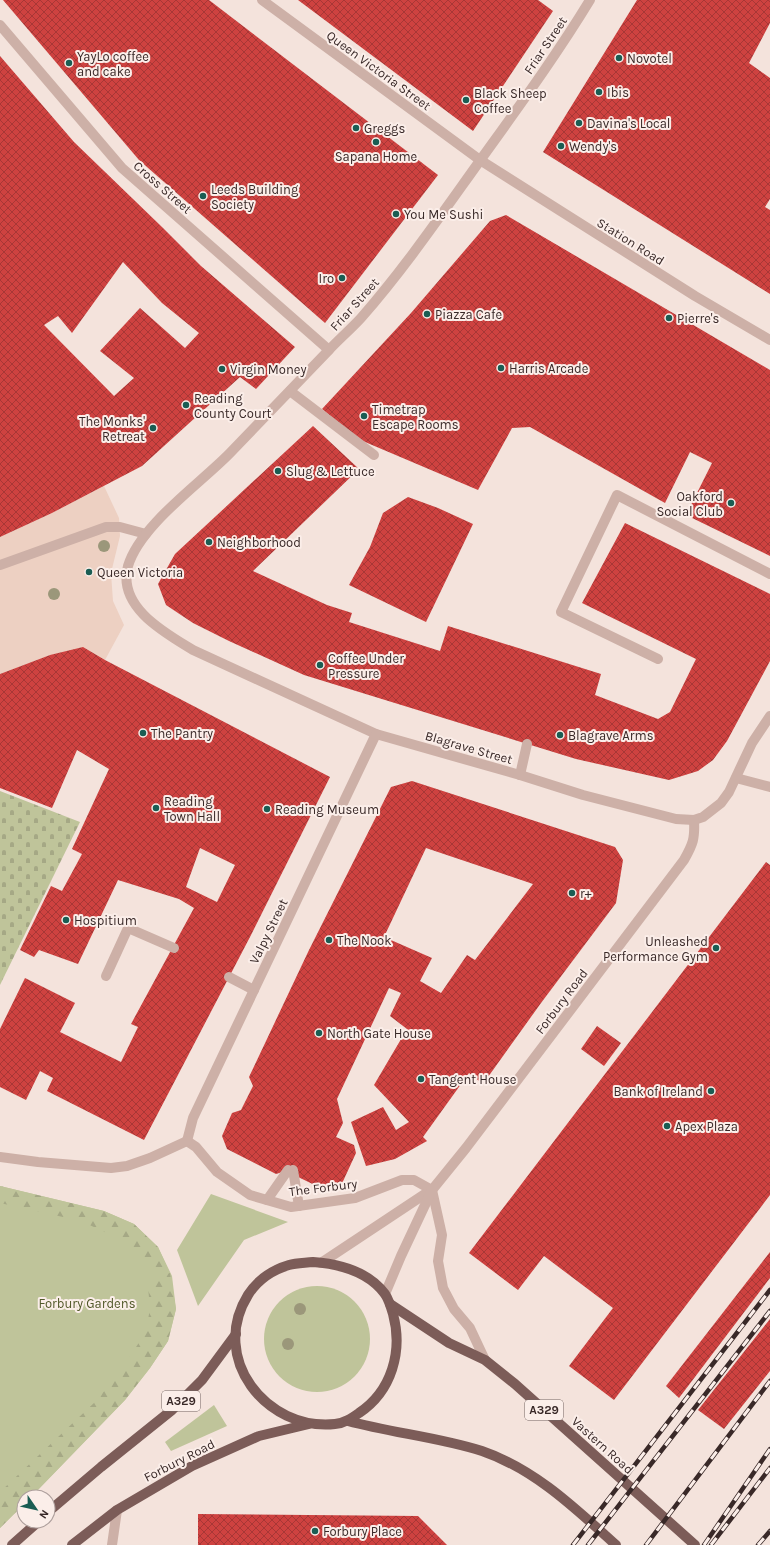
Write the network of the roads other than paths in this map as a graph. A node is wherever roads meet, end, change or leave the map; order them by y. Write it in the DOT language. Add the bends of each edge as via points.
graph roads {
  1 [pos="262,0"];
  2 [pos="590,0"];
  3 [pos="0,25"];
  4 [pos="480,160"];
  5 [pos="770,340"];
  6 [pos="329,350"];
  7 [pos="290,391"];
  8 [pos="374,455"];
  9 [pos="146,534"];
  10 [pos="0,566"];
  11 [pos="770,574"];
  12 [pos="134,603"];
  13 [pos="658,659"];
  14 [pos="770,716"];
  15 [pos="376,734"];
  16 [pos="527,744"];
  17 [pos="520,775"];
  18 [pos="736,778"];
  19 [pos="770,787"];
  20 [pos="694,820"];
  21 [pos="174,948"];
  22 [pos="106,976"];
  23 [pos="229,977"];
  24 [pos="254,990"];
  25 [pos="187,1141"];
  26 [pos="0,1157"];
  27 [pos="432,1190"];
  28 [pos="267,1200"];
  29 [pos="299,1206"];
  30 [pos="321,1262"];
  31 [pos="387,1299"];
  32 [pos="236,1334"];
  33 [pos="485,1360"];
  34 [pos="348,1421"];
  35 [pos="311,1424"];
  36 [pos="56,1505"];
  37 [pos="117,1510"];
  38 [pos="30,1529"];
  39 [pos="12,1545"];
  40 [pos="72,1545"];
  41 [pos="112,1545"];
  42 [pos="616,1545"];
  43 [pos="695,1545"];
  1 -- 4 [label="street, Queen Victoria Street"];
  2 -- 4 [label="street, Friar Street"];
  3 -- 6 [label="street, Cross Street" via="122,168"];
  4 -- 5 [label="street, Station Road" via="695,296"];
  4 -- 6 [label="street, Friar Street" via="384,291"];
  6 -- 7 [label="street, Friar Street"];
  7 -- 8 [label="street"];
  7 -- 9 [label="street, Friar Street"];
  9 -- 10 [label="street" via="120,527 106,527"];
  9 -- 12 [label="street, Friar Street" via="135,549 128,567 127,587"];
  11 -- 13 [label="street" via="617,496 561,612"];
  12 -- 15 [label="street, Blagrave Street" via="166,634 193,650"];
  14 -- 18 [label="street" via="752,743"];
  15 -- 17 [label="street, Blagrave Street"];
  15 -- 24 [label="street, Valpy Street"];
  16 -- 17 [label="street"];
  17 -- 20 [label="street, Blagrave Street" via="583,795 676,819"];
  18 -- 19 [label="street"];
  18 -- 20 [label="street" via="721,803 703,817"];
  20 -- 27 [label="street, Forbury Road" via="695,836 684,860"];
  21 -- 22 [label="street" via="128,928"];
  23 -- 24 [label="street"];
  24 -- 25 [label="street, Valpy Street" via="193,1118"];
  25 -- 26 [label="street" via="144,1160 111,1168"];
  25 -- 28 [label="street, The Forbury" via="196,1147 216,1172 250,1195"];
  27 -- 29 [label="street, The Forbury" via="414,1180 402,1180 355,1198"];
  27 -- 30 [label="street, Forbury Road"];
  27 -- 31 [label="street, Forbury Road" via="401,1256"];
  27 -- 33 [label="street" via="442,1235 438,1261 443,1288 454,1309 470,1328"];
  28 -- 29 [label="street, The Forbury" via="291,1207"];
  28 -- 29 [label="street" via="291,1170"];
  30 -- 31 [label="main road, Vastern Road" via="351,1269 365,1276"];
  30 -- 32 [label="main road, Vastern Road" via="288,1265 260,1280 243,1303"];
  31 -- 33 [label="main road, Vastern Road / A329" via="449,1344"];
  31 -- 34 [label="main road" via="396,1326 396,1361 379,1395 367,1408"];
  32 -- 35 [label="main road" via="240,1367 255,1393 290,1418"];
  32 -- 36 [label="main road, A329" via="202,1380 172,1410"];
  33 -- 43 [label="main road, Vastern Road / A329"];
  34 -- 35 [label="main road" via="337,1424"];
  34 -- 42 [label="main road" via="438,1440 503,1460 552,1490"];
  35 -- 37 [label="main road, Forbury Road" via="259,1436 192,1466"];
  37 -- 40 [label="main road, Forbury Road"];
  37 -- 41 [label="street"];
  38 -- 39 [label="main road"];
}
